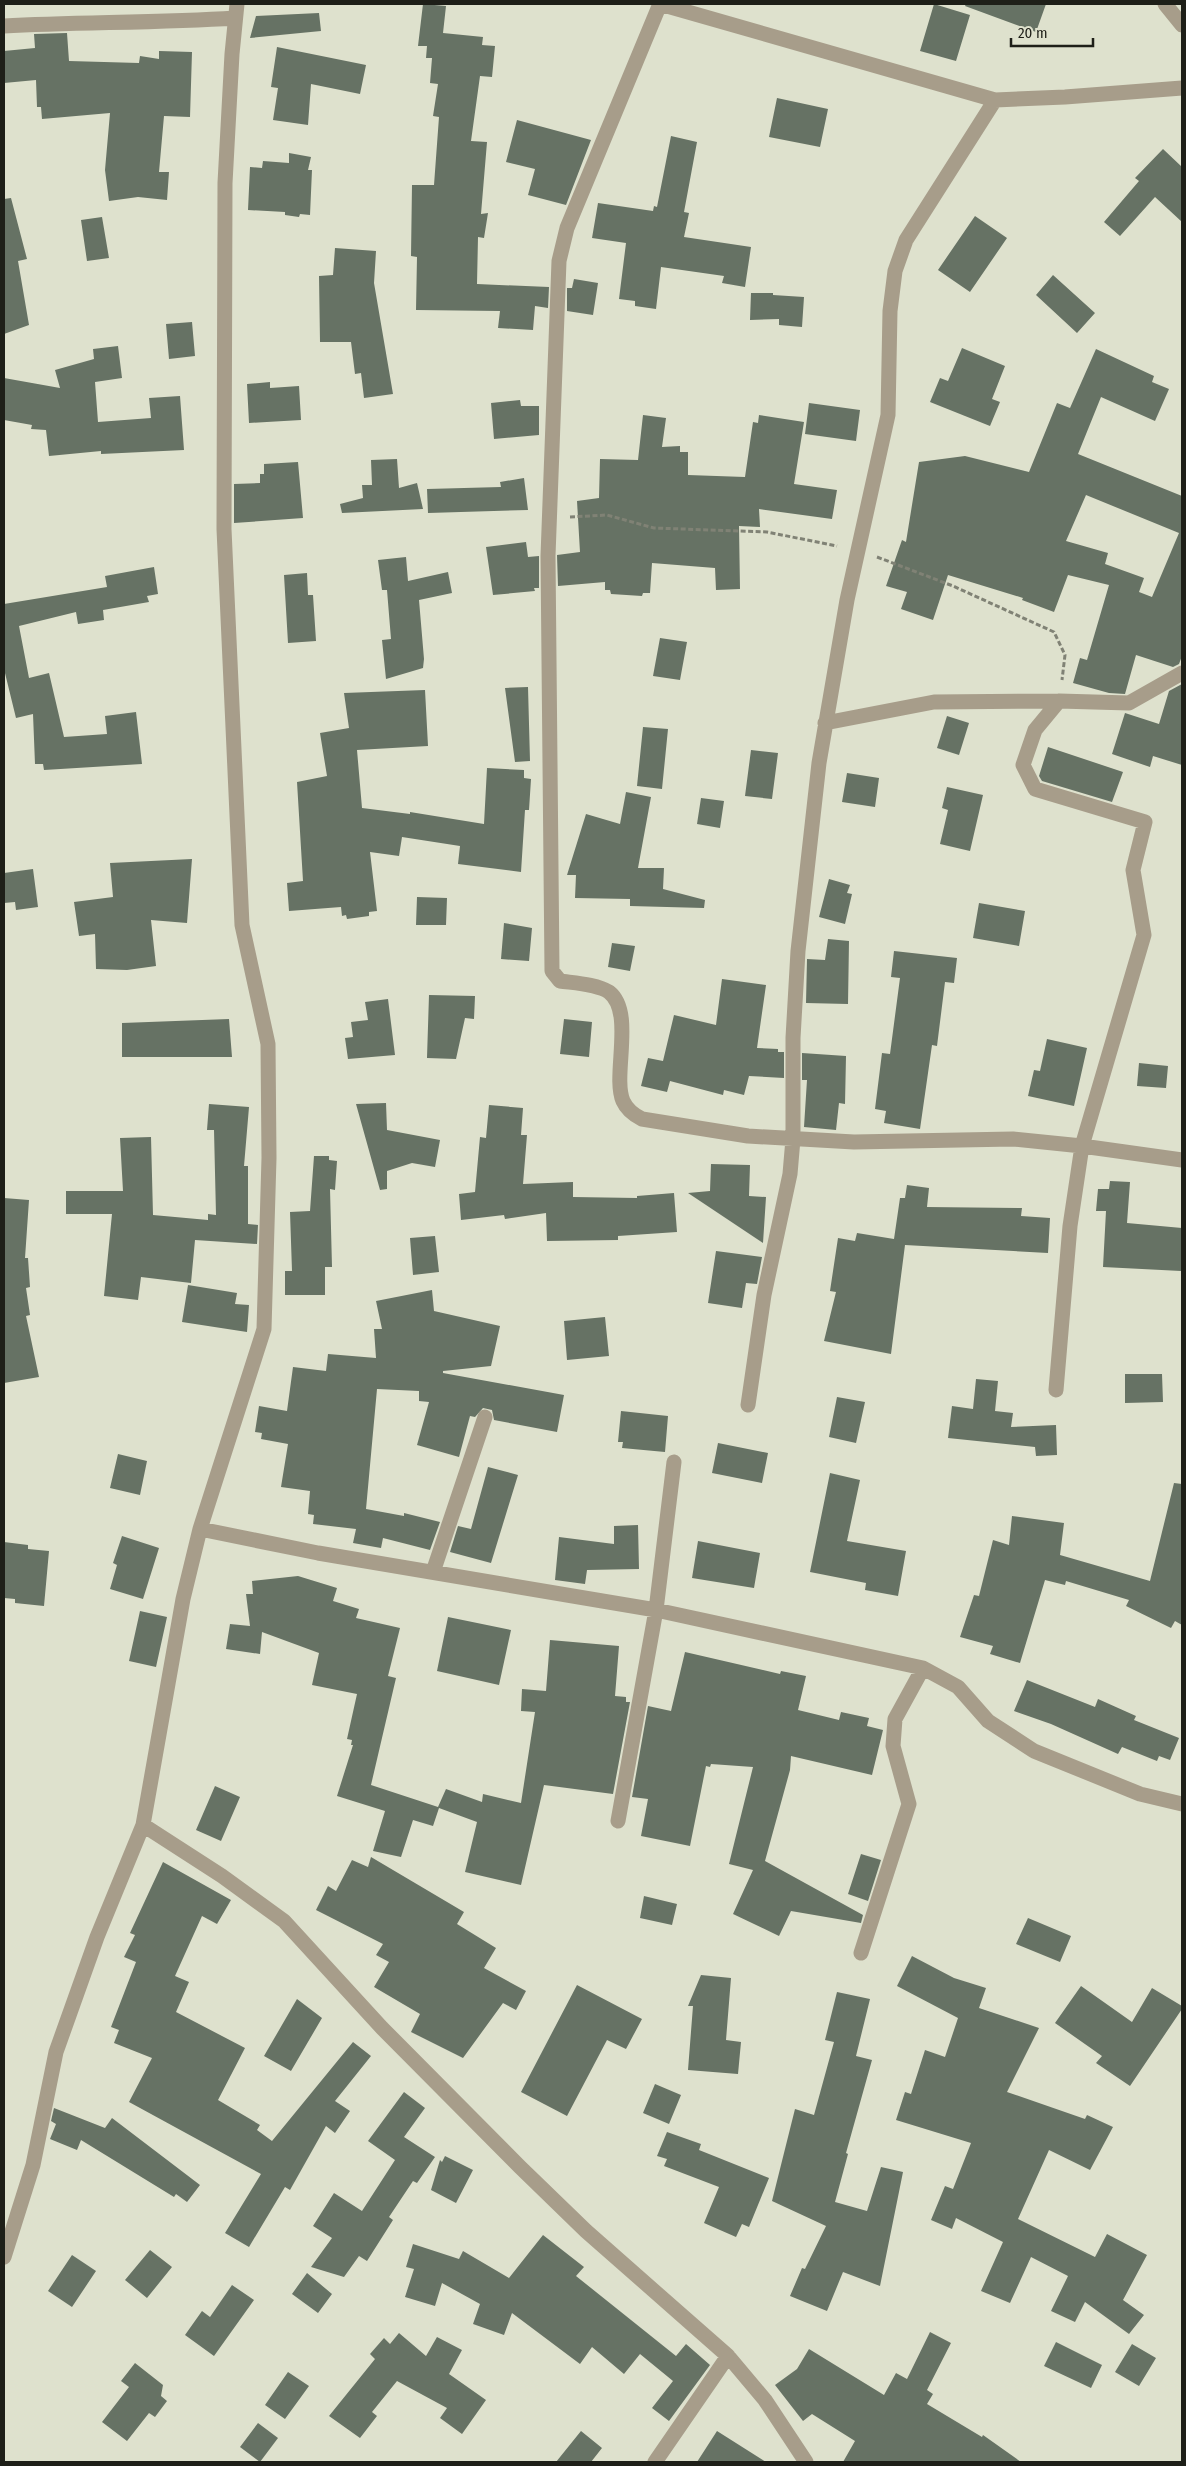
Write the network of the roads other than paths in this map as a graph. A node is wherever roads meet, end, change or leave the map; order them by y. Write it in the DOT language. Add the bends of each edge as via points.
graph roads {
  1 [pos="660,4"];
  2 [pos="1165,4"];
  3 [pos="236,11"];
  4 [pos="1182,25"];
  5 [pos="4,26"];
  6 [pos="1182,88"];
  7 [pos="995,100"];
  8 [pos="1182,673"];
  9 [pos="1059,701"];
  10 [pos="825,723"];
  11 [pos="793,1139"];
  12 [pos="1082,1146"];
  13 [pos="1182,1160"];
  14 [pos="1056,1390"];
  15 [pos="748,1404"];
  16 [pos="485,1417"];
  17 [pos="674,1462"];
  18 [pos="200,1529"];
  19 [pos="434,1572"];
  20 [pos="656,1610"];
  21 [pos="923,1668"];
  22 [pos="1182,1804"];
  23 [pos="618,1821"];
  24 [pos="143,1826"];
  25 [pos="862,1953"];
  26 [pos="4,2257"];
  27 [pos="728,2356"];
  28 [pos="655,2462"];
  29 [pos="806,2462"];
  1 -- 7 [label="street"];
  1 -- 11 [label="street" via="567,228 559,261 548,556 552,971 560,981 608,991 616,1000 622,1038 622,1101 631,1113 661,1124"];
  2 -- 4 [label="street"];
  3 -- 5 [label="street" via="155,23"];
  3 -- 18 [label="street" via="224,183 224,529 239,885 242,926 268,1044 269,1158 264,1329"];
  6 -- 7 [label="street"];
  7 -- 10 [label="street" via="906,240 895,271 890,311 888,415 847,600"];
  8 -- 9 [label="street" via="1129,703"];
  9 -- 10 [label="street" via="934,702"];
  9 -- 12 [label="street" via="1035,730 1023,765 1035,789 1145,822 1133,870 1144,935"];
  10 -- 11 [label="street" via="798,951 793,1038"];
  11 -- 12 [label="street" via="854,1142 1013,1139"];
  11 -- 15 [label="street" via="790,1174 764,1295"];
  12 -- 13 [label="street"];
  12 -- 14 [label="street" via="1070,1226"];
  16 -- 19 [label="street"];
  17 -- 20 [label="street"];
  18 -- 19 [label="street"];
  18 -- 24 [label="street" via="183,1599"];
  19 -- 20 [label="street"];
  20 -- 21 [label="street"];
  20 -- 23 [label="street"];
  21 -- 22 [label="street" via="958,1687 988,1721 1034,1751 1140,1794"];
  21 -- 25 [label="street" via="895,1719 893,1746 909,1804"];
  24 -- 26 [label="street" via="97,1937 56,2052 33,2165"];
  24 -- 27 [label="street" via="222,1876 284,1921 382,2028 540,2186 586,2231"];
  27 -- 28 [label="street"];
  27 -- 29 [label="street" via="765,2400"];
}
